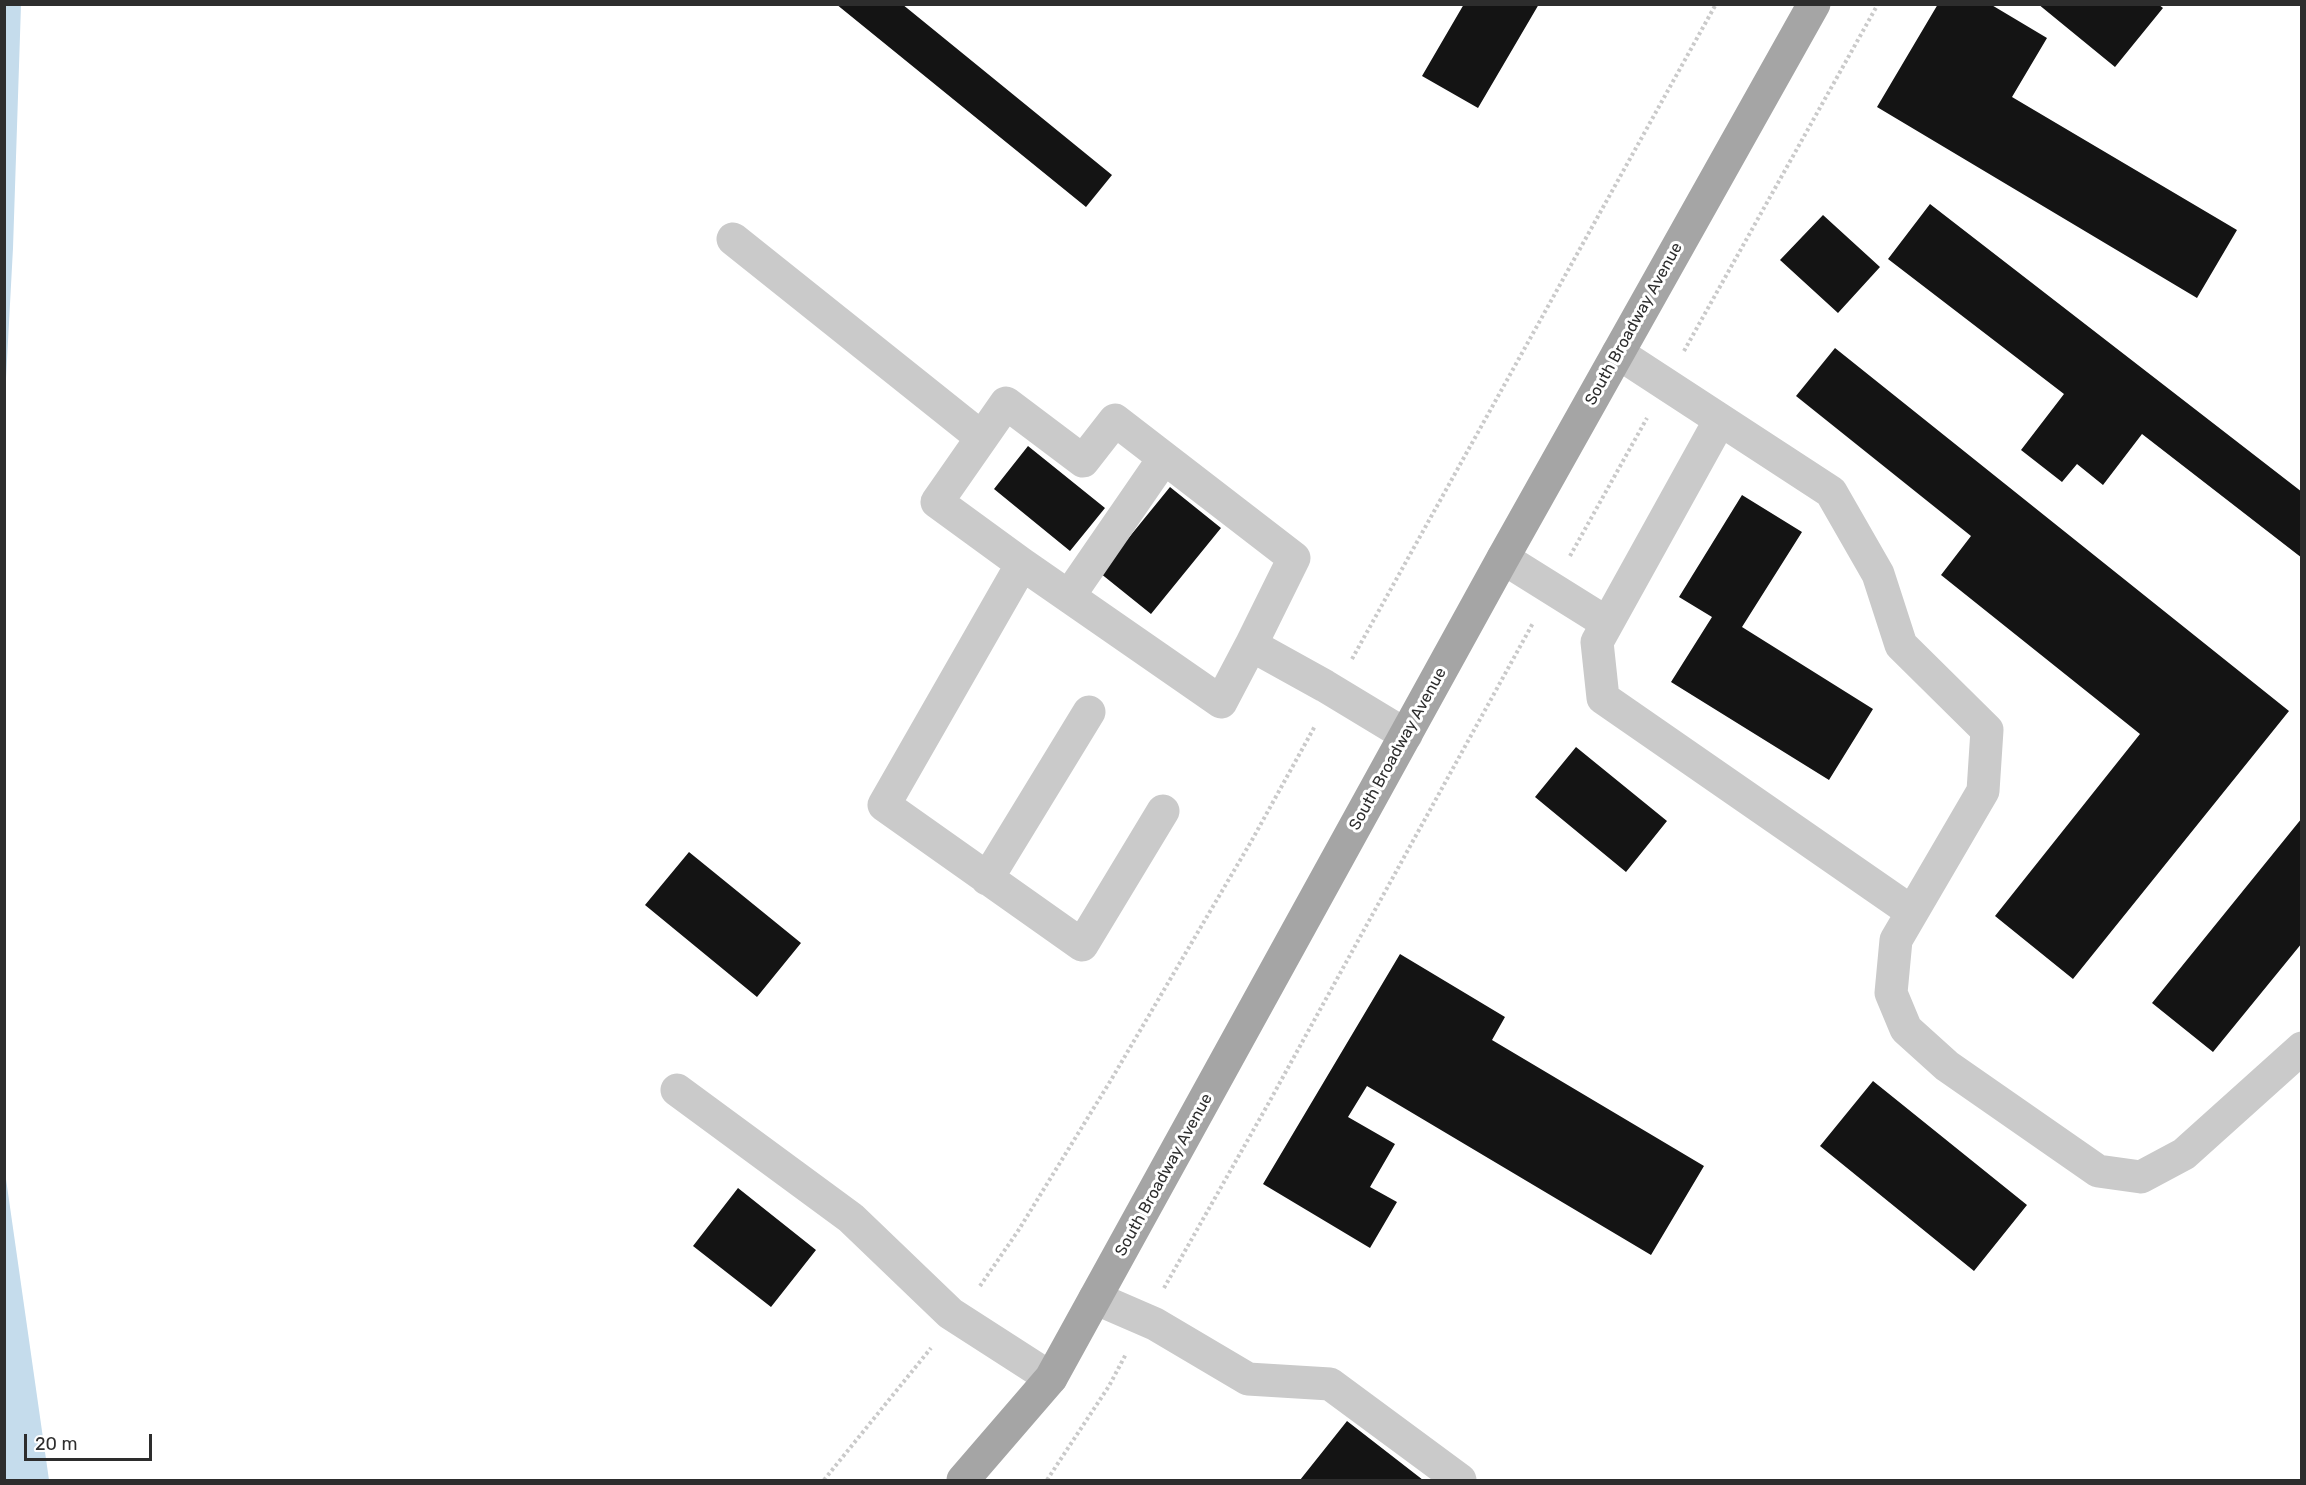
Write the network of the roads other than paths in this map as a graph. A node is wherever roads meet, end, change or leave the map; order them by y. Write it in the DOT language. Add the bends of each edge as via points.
graph roads {
  1 [pos="1814,4"];
  2 [pos="734,239"];
  3 [pos="1618,353"];
  4 [pos="1720,420"];
  5 [pos="981,437"];
  6 [pos="1164,458"];
  7 [pos="1503,558"];
  8 [pos="1022,564"];
  9 [pos="1069,596"];
  10 [pos="1607,623"];
  11 [pos="1251,645"];
  12 [pos="1089,712"];
  13 [pos="1406,735"];
  14 [pos="1163,812"];
  15 [pos="987,879"];
  16 [pos="1912,912"];
  17 [pos="2301,1048"];
  18 [pos="677,1090"];
  19 [pos="1095,1298"];
  20 [pos="1051,1378"];
  21 [pos="963,1480"];
  22 [pos="1460,1480"];
  1 -- 3 [label="main road, South Broadway Avenue"];
  2 -- 5 [label="lane"];
  3 -- 4 [label="lane"];
  3 -- 7 [label="main road, South Broadway Avenue"];
  4 -- 10 [label="lane"];
  4 -- 16 [label="lane" via="1831,492 1878,574 1901,645 1987,730 1983,792"];
  5 -- 6 [label="lane" via="1006,403 1083,461 1114,420"];
  5 -- 8 [label="lane" via="938,502"];
  6 -- 9 [label="lane"];
  6 -- 11 [label="lane" via="1294,558"];
  7 -- 10 [label="lane"];
  7 -- 13 [label="main road, South Broadway Avenue"];
  8 -- 9 [label="lane"];
  8 -- 15 [label="lane" via="884,805"];
  9 -- 11 [label="lane" via="1221,702"];
  10 -- 16 [label="lane" via="1597,642 1603,698"];
  11 -- 13 [label="lane"];
  12 -- 15 [label="lane"];
  13 -- 19 [label="main road, South Broadway Avenue"];
  14 -- 15 [label="lane" via="1082,945"];
  16 -- 17 [label="lane" via="1896,940 1891,993 1906,1029 1947,1066 2098,1171 2141,1177 2184,1154"];
  18 -- 20 [label="lane" via="851,1218 956,1317"];
  19 -- 20 [label="main road, South Broadway Avenue"];
  19 -- 22 [label="lane" via="1248,1378 1330,1384"];
  20 -- 21 [label="main road, South Broadway Avenue"];
}
